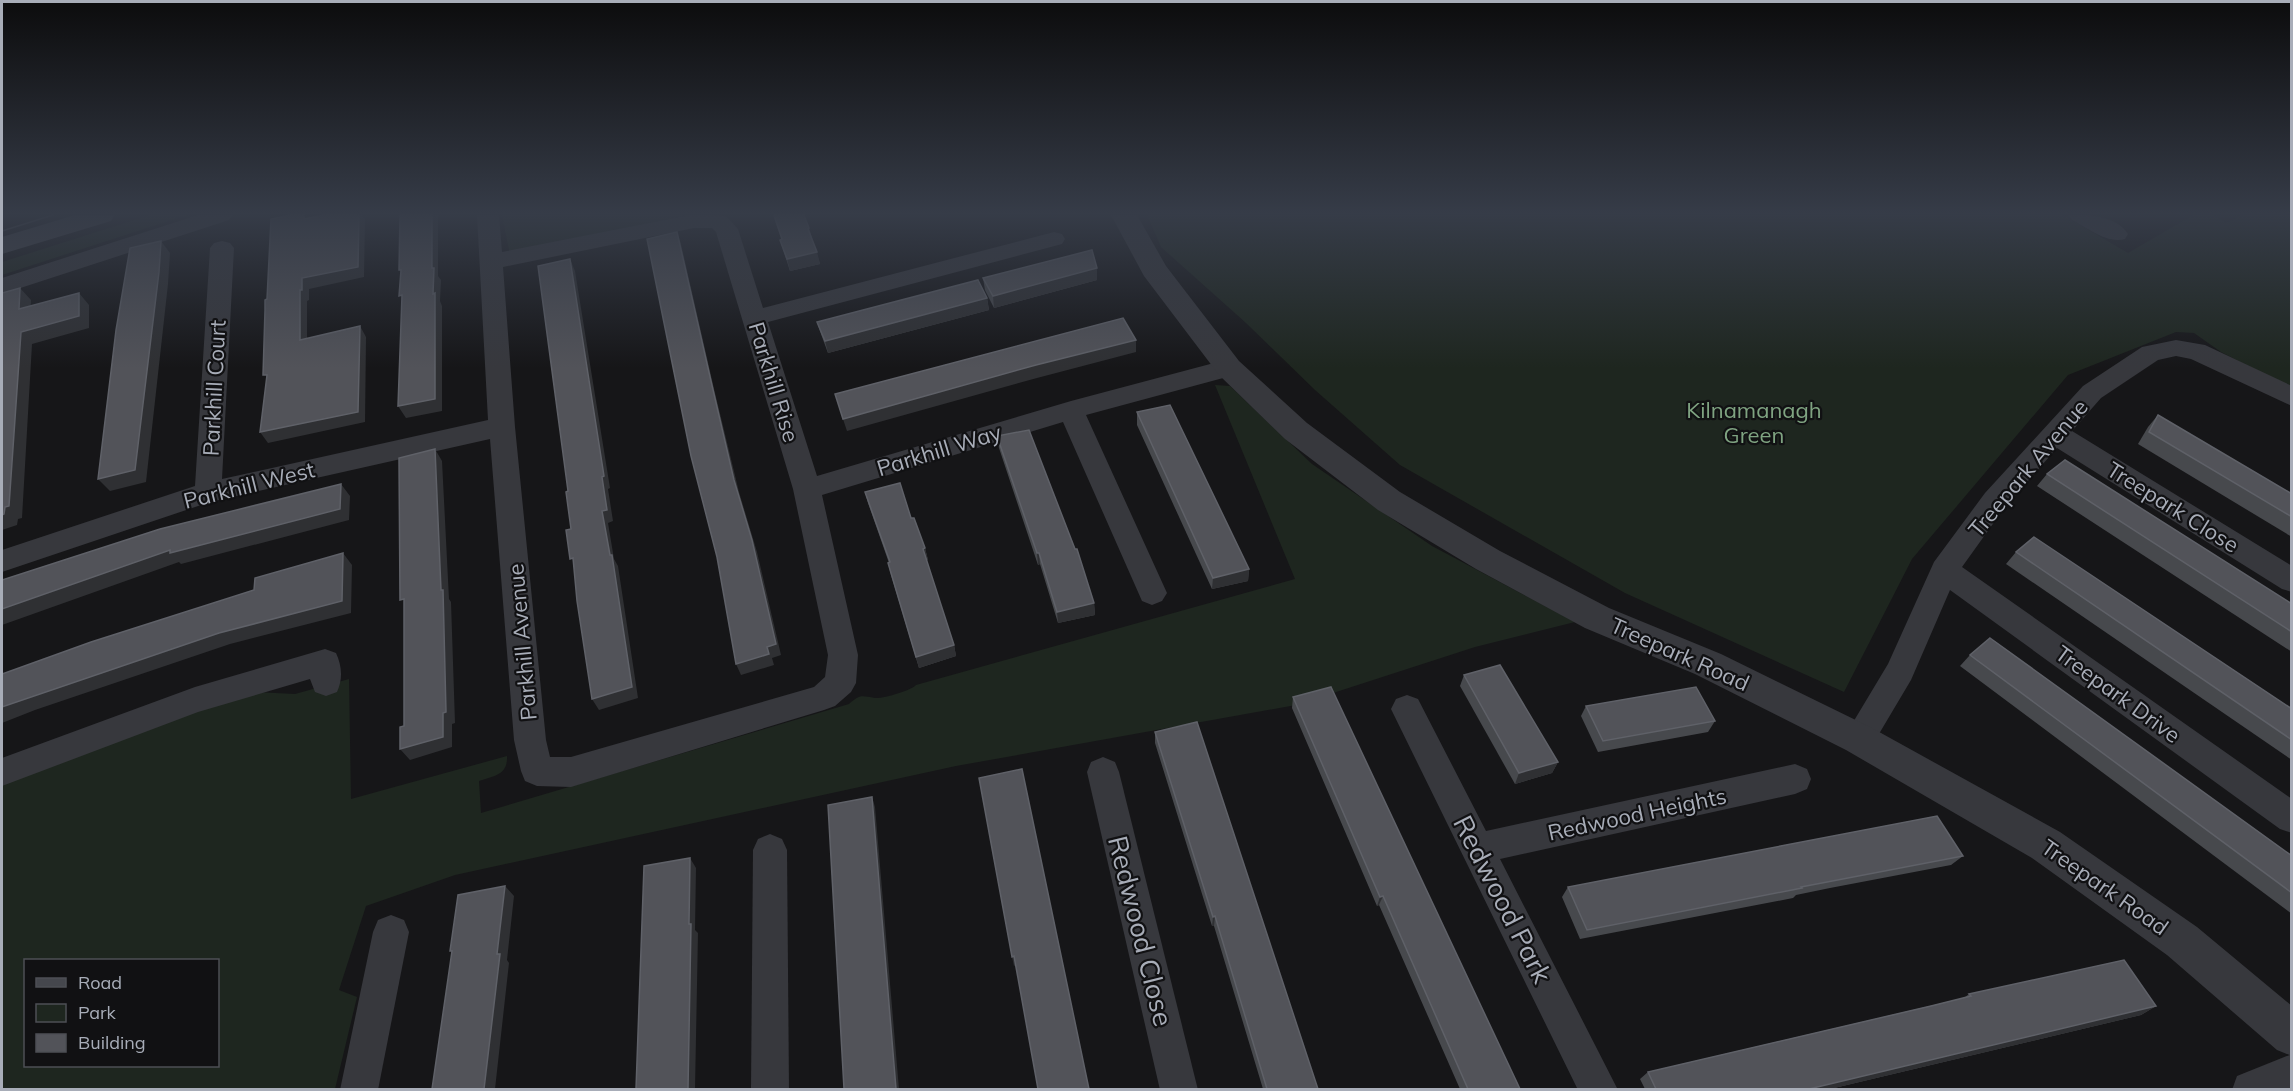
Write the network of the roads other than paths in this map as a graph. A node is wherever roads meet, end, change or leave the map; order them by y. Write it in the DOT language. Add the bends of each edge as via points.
graph roads {
  1 [pos="64,266"];
  2 [pos="221,266"];
  3 [pos="491,266"];
  4 [pos="738,266"];
  5 [pos="952,266"];
  6 [pos="1152,266"];
  7 [pos="2,286"];
  8 [pos="754,318"];
  9 [pos="1228,368"];
  10 [pos="2292,397"];
  11 [pos="1071,410"];
  12 [pos="502,427"];
  13 [pos="2054,433"];
  14 [pos="807,489"];
  15 [pos="208,492"];
  16 [pos="2,561"];
  17 [pos="1944,570"];
  18 [pos="2292,581"];
  19 [pos="1152,593"];
  20 [pos="326,683"];
  21 [pos="824,697"];
  22 [pos="1407,709"];
  23 [pos="1859,739"];
  24 [pos="2,772"];
  25 [pos="1103,772"];
  26 [pos="1795,779"];
  27 [pos="2292,818"];
  28 [pos="1478,848"];
  29 [pos="771,850"];
  30 [pos="391,932"];
  31 [pos="2292,1035"];
  32 [pos="2292,1073"];
  33 [pos="359,1089"];
  34 [pos="770,1089"];
  35 [pos="1179,1089"];
  36 [pos="1599,1089"];
  37 [pos="2251,1089"];
  1 -- 7 [label="street"];
  2 -- 15 [label="street, Parkhill Court"];
  3 -- 12 [label="street, Parkhill Avenue"];
  4 -- 8 [label="street, Parkhill Rise"];
  5 -- 8 [label="street"];
  6 -- 9 [label="street, Treepark Road"];
  8 -- 14 [label="street, Parkhill Rise"];
  9 -- 11 [label="street, Parkhill Way"];
  9 -- 23 [label="street, Treepark Road" via="1296,431 1389,501 1488,560 1597,618 1708,664"];
  10 -- 13 [label="street, Treepark Avenue" via="2196,351 2176,348 2151,353 2092,392"];
  11 -- 14 [label="street, Parkhill Way"];
  11 -- 19 [label="street"];
  12 -- 15 [label="street, Parkhill West"];
  12 -- 21 [label="street, Parkhill Avenue" via="530,740 529,777 571,772"];
  13 -- 17 [label="street, Treepark Avenue" via="1995,500"];
  13 -- 18 [label="street, Treepark Close"];
  14 -- 21 [label="street, Parkhill Rise" via="843,656 840,683"];
  15 -- 16 [label="street, Parkhill West"];
  17 -- 23 [label="street, Treepark Avenue" via="1900,671"];
  17 -- 27 [label="street, Treepark Drive"];
  20 -- 24 [label="street" via="324,662 195,700"];
  22 -- 28 [label="street, Redwood Park"];
  23 -- 31 [label="street, Treepark Road" via="2046,844 2182,941"];
  25 -- 35 [label="street, Redwood Close"];
  26 -- 28 [label="street, Redwood Heights"];
  28 -- 36 [label="street, Redwood Park"];
  29 -- 34 [label="street"];
  30 -- 33 [label="street"];
  32 -- 37 [label="street"];
}
